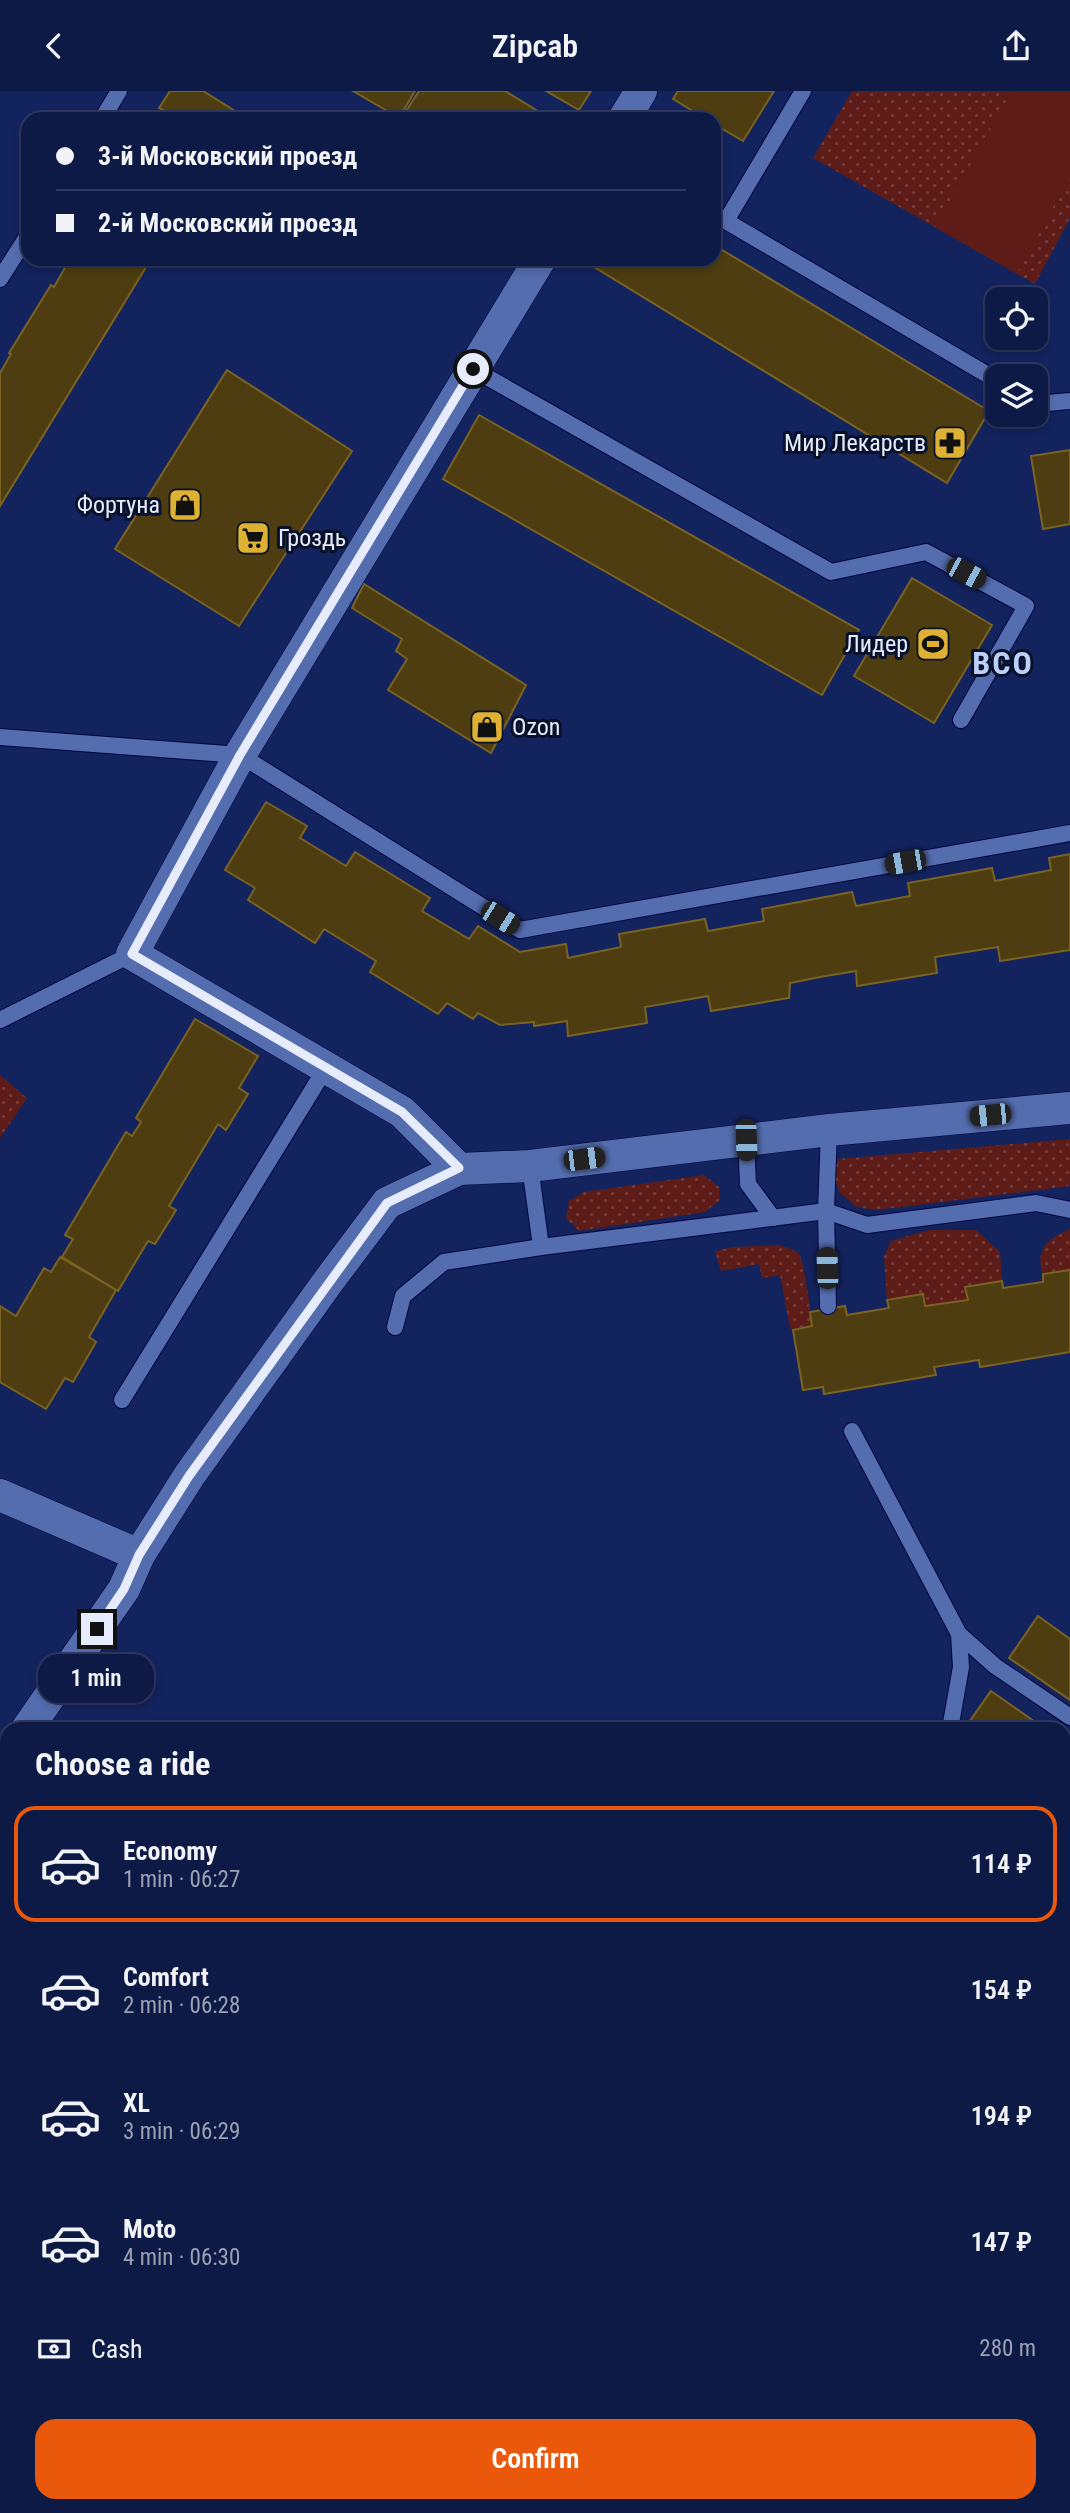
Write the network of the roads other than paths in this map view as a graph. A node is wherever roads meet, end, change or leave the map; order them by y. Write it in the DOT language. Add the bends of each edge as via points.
graph roads {
  1 [pos="119,91"];
  2 [pos="641,91"];
  3 [pos="803,91"];
  4 [pos="106,112"];
  5 [pos="628,112"];
  6 [pos="721,216"];
  7 [pos="721,219"];
  8 [pos="21,246"];
  9 [pos="536,266"];
  10 [pos="0,279"];
  11 [pos="473,369"];
  12 [pos="985,373"];
  13 [pos="1070,401"];
  14 [pos="1048,403"];
  15 [pos="961,720"];
  16 [pos="0,737"];
  17 [pos="240,755"];
  18 [pos="1070,833"];
  19 [pos="132,954"];
  20 [pos="0,1020"];
  21 [pos="327,1066"];
  22 [pos="1070,1108"];
  23 [pos="829,1131"];
  24 [pos="746,1140"];
  25 [pos="530,1166"];
  26 [pos="459,1168"];
  27 [pos="1070,1210"];
  28 [pos="826,1211"];
  29 [pos="773,1218"];
  30 [pos="541,1247"];
  31 [pos="828,1305"];
  32 [pos="395,1327"];
  33 [pos="122,1400"];
  34 [pos="852,1431"];
  35 [pos="0,1495"];
  36 [pos="139,1555"];
  37 [pos="959,1635"];
  38 [pos="1070,1717"];
  39 [pos="32,1722"];
  40 [pos="951,1722"];
  1 -- 4 [label="lane"];
  2 -- 5 [label="street"];
  3 -- 6 [label="lane"];
  7 -- 12 [label="lane"];
  8 -- 10 [label="lane"];
  9 -- 11 [label="street"];
  11 -- 15 [label="lane" via="831,572 926,552 1026,606"];
  11 -- 17 [label="street"];
  13 -- 14 [label="lane"];
  16 -- 17 [label="lane"];
  17 -- 18 [label="lane" via="520,930"];
  17 -- 19 [label="street"];
  19 -- 20 [label="lane"];
  19 -- 21 [label="street"];
  21 -- 26 [label="street" via="402,1112"];
  21 -- 33 [label="lane"];
  22 -- 23 [label="street"];
  23 -- 24 [label="street"];
  23 -- 28 [label="lane"];
  24 -- 25 [label="street"];
  24 -- 29 [label="lane" via="747,1184"];
  25 -- 26 [label="street"];
  25 -- 30 [label="lane"];
  26 -- 36 [label="street" via="387,1203 189,1476"];
  27 -- 28 [label="lane" via="1036,1203 867,1225"];
  28 -- 29 [label="lane"];
  28 -- 31 [label="lane"];
  29 -- 30 [label="lane"];
  30 -- 32 [label="lane" via="444,1262 403,1296"];
  34 -- 37 [label="lane"];
  35 -- 36 [label="street"];
  36 -- 39 [label="street" via="124,1589"];
  37 -- 38 [label="lane" via="995,1666"];
  37 -- 40 [label="lane" via="961,1667"];
}
